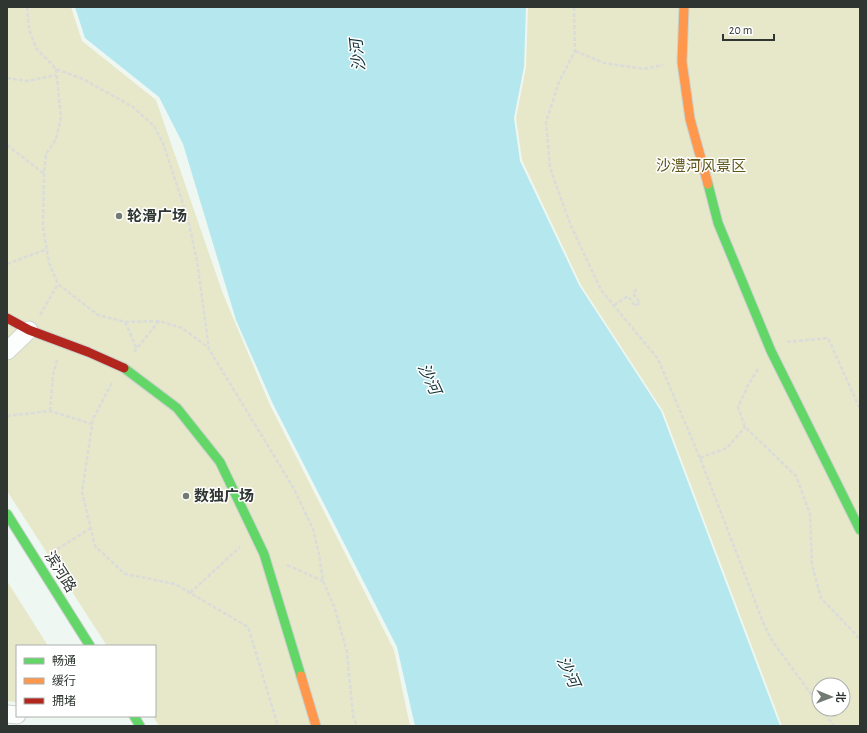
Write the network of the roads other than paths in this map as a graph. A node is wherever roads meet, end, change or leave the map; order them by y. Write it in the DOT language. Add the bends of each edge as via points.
graph roads {
  1 [pos="684,7"];
  2 [pos="7,318"];
  3 [pos="29,330"];
  4 [pos="7,351"];
  5 [pos="7,514"];
  6 [pos="860,530"];
  7 [pos="89,645"];
  8 [pos="135,717"];
  9 [pos="140,726"];
  10 [pos="316,726"];
  1 -- 6 [label="street" via="682,62 690,119 718,223 771,350"];
  2 -- 3 [label="street"];
  3 -- 4 [label="street"];
  3 -- 10 [label="street" via="121,366 177,408 220,462 264,554"];
  5 -- 7 [label="street, 滨河路"];
  8 -- 9 [label="street"];
}
